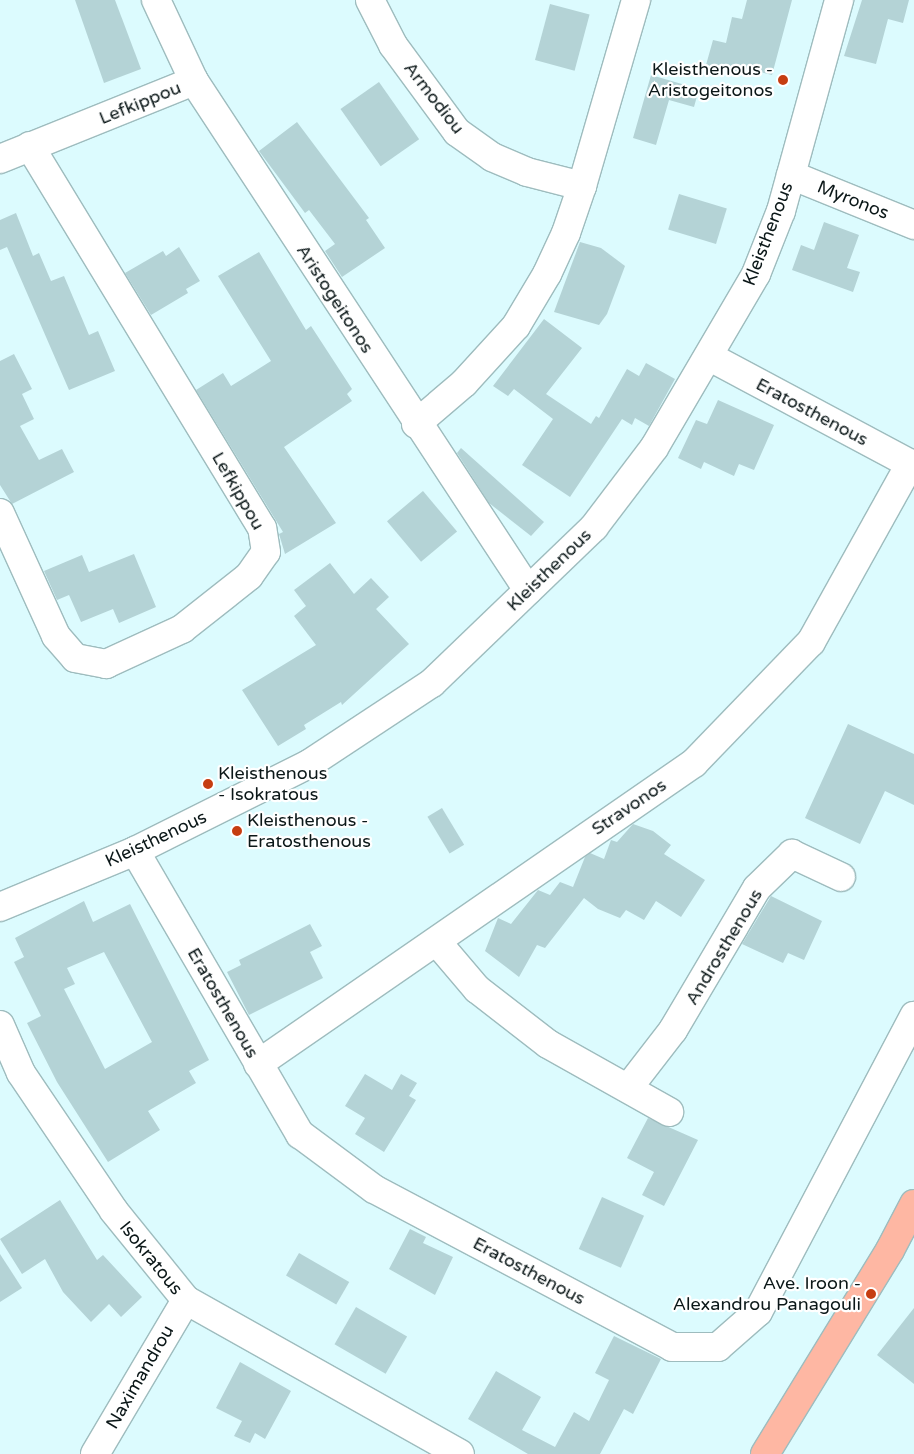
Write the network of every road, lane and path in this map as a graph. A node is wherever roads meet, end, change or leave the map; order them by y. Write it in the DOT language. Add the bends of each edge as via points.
graph roads {
  1 [pos="156,0"];
  2 [pos="370,0"];
  3 [pos="636,0"];
  4 [pos="839,0"];
  5 [pos="194,81"];
  6 [pos="30,146"];
  7 [pos="0,159"];
  8 [pos="791,175"];
  9 [pos="582,186"];
  10 [pos="914,225"];
  11 [pos="710,357"];
  12 [pos="416,424"];
  13 [pos="912,465"];
  14 [pos="0,513"];
  15 [pos="528,590"];
  16 [pos="135,852"];
  17 [pos="841,877"];
  18 [pos="0,907"];
  19 [pos="437,942"];
  20 [pos="914,1016"];
  21 [pos="0,1025"];
  22 [pos="258,1064"];
  23 [pos="629,1087"];
  24 [pos="669,1112"];
  25 [pos="914,1204"];
  26 [pos="186,1300"];
  27 [pos="95,1454"];
  28 [pos="460,1454"];
  29 [pos="765,1454"];
  1 -- 5 [label="street, Aristogeitonos"];
  2 -- 9 [label="street, Armodiou" via="392,45 457,132 492,157 527,172"];
  3 -- 9 [label="street"];
  4 -- 8 [label="street, Kleisthenous"];
  5 -- 6 [label="street, Lefkippou"];
  5 -- 12 [label="street, Aristogeitonos"];
  6 -- 7 [label="street, Lefkippou"];
  6 -- 14 [label="street, Lefkippou" via="262,528 266,552 249,576 182,629 106,664 75,658 56,636"];
  8 -- 10 [label="street, Myronos"];
  8 -- 11 [label="street, Kleisthenous" via="756,274"];
  9 -- 12 [label="street" via="566,234 516,326 464,382"];
  11 -- 13 [label="street, Eratosthenous"];
  11 -- 15 [label="street, Kleisthenous" via="654,448 594,528"];
  12 -- 15 [label="street, Aristogeitonos"];
  13 -- 19 [label="street, Stravonos" via="811,642 694,763"];
  15 -- 16 [label="street, Kleisthenous" via="432,683 309,764"];
  16 -- 18 [label="street, Kleisthenous"];
  16 -- 22 [label="street, Eratosthenous"];
  17 -- 23 [label="street, Androsthenous" via="792,854 757,888 673,1030"];
  19 -- 22 [label="street, Stravonos"];
  19 -- 23 [label="street" via="477,989 548,1044"];
  20 -- 22 [label="street, Eratosthenous" via="758,1312 718,1347 672,1347 374,1189 300,1134"];
  21 -- 26 [label="street, Isokratous" via="20,1073 103,1195"];
  23 -- 24 [label="street"];
  25 -- 29 [label="main road" via="890,1250"];
  26 -- 27 [label="street, Naximandrou"];
  26 -- 28 [label="street, Isokratous"];
}
